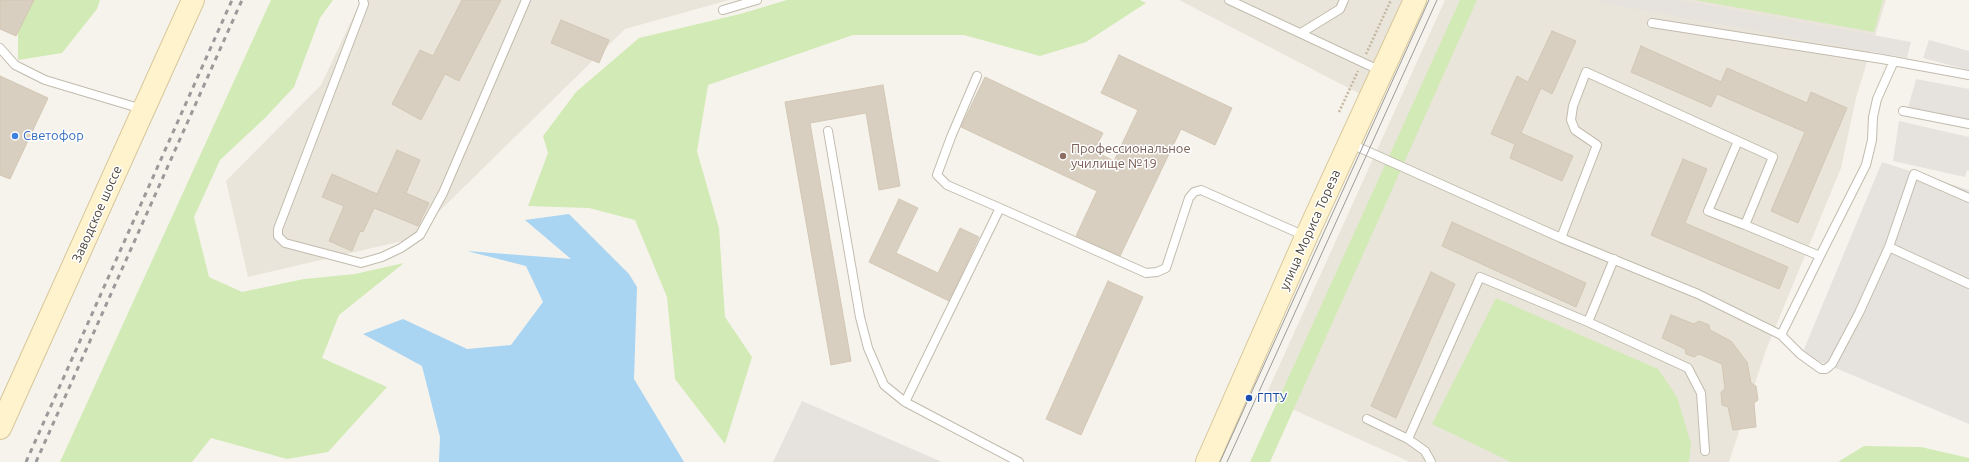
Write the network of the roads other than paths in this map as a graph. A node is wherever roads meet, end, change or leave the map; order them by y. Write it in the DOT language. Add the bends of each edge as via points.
graph roads {
  1 [pos="193,0"];
  2 [pos="363,0"];
  3 [pos="526,0"];
  4 [pos="757,0"];
  5 [pos="1229,0"];
  6 [pos="1344,0"];
  7 [pos="1416,0"];
  8 [pos="723,10"];
  9 [pos="1652,23"];
  10 [pos="1301,33"];
  11 [pos="0,48"];
  12 [pos="1894,61"];
  13 [pos="1383,72"];
  14 [pos="1969,75"];
  15 [pos="977,76"];
  16 [pos="144,110"];
  17 [pos="1903,111"];
  18 [pos="1969,124"];
  19 [pos="828,131"];
  20 [pos="1738,141"];
  21 [pos="1349,143"];
  22 [pos="1969,198"];
  23 [pos="1000,208"];
  24 [pos="1746,225"];
  25 [pos="1306,237"];
  26 [pos="1560,238"];
  27 [pos="1889,247"];
  28 [pos="1820,256"];
  29 [pos="1614,259"];
  30 [pos="1969,284"];
  31 [pos="1588,322"];
  32 [pos="1782,335"];
  33 [pos="905,402"];
  34 [pos="1367,419"];
  35 [pos="0,428"];
  36 [pos="1408,439"];
  37 [pos="1705,451"];
  38 [pos="1019,462"];
  39 [pos="1207,462"];
  40 [pos="1431,462"];
  1 -- 16 [label="street, Заводское шоссе"];
  2 -- 3 [label="lane" via="364,4 278,229 278,236 285,243 361,263 401,248 420,235 443,193"];
  4 -- 8 [label="lane"];
  5 -- 10 [label="lane"];
  6 -- 10 [label="lane" via="1340,9"];
  7 -- 13 [label="street, улица Мориса Тореза"];
  9 -- 12 [label="lane"];
  10 -- 13 [label="lane"];
  11 -- 16 [label="lane" via="15,65 45,80"];
  12 -- 14 [label="lane"];
  12 -- 28 [label="lane" via="1877,99 1866,165"];
  13 -- 21 [label="street, улица Мориса Тореза"];
  15 -- 23 [label="lane" via="938,175 947,185"];
  16 -- 35 [label="street, Заводское шоссе"];
  17 -- 18 [label="lane"];
  19 -- 33 [label="lane" via="860,317 868,348 884,385"];
  20 -- 24 [label="lane" via="1773,157"];
  20 -- 24 [label="lane" via="1708,211"];
  20 -- 26 [label="lane" via="1586,72 1572,106 1571,120 1575,130 1597,145"];
  21 -- 25 [label="street, улица Мориса Тореза"];
  21 -- 26 [label="lane"];
  22 -- 27 [label="lane" via="1914,174"];
  23 -- 25 [label="lane" via="1146,273 1166,268 1190,198 1194,192 1201,190"];
  23 -- 33 [label="lane"];
  24 -- 28 [label="lane"];
  25 -- 39 [label="street, улица Мориса Тореза"];
  26 -- 29 [label="lane"];
  27 -- 30 [label="lane"];
  27 -- 32 [label="lane" via="1859,313 1832,364 1826,369 1821,369 1800,354"];
  28 -- 32 [label="lane"];
  29 -- 31 [label="lane"];
  29 -- 32 [label="lane" via="1698,294"];
  31 -- 36 [label="lane" via="1480,277"];
  31 -- 37 [label="lane" via="1688,368 1702,393"];
  33 -- 38 [label="lane"];
  34 -- 36 [label="lane"];
  36 -- 40 [label="lane" via="1425,451"];
}
